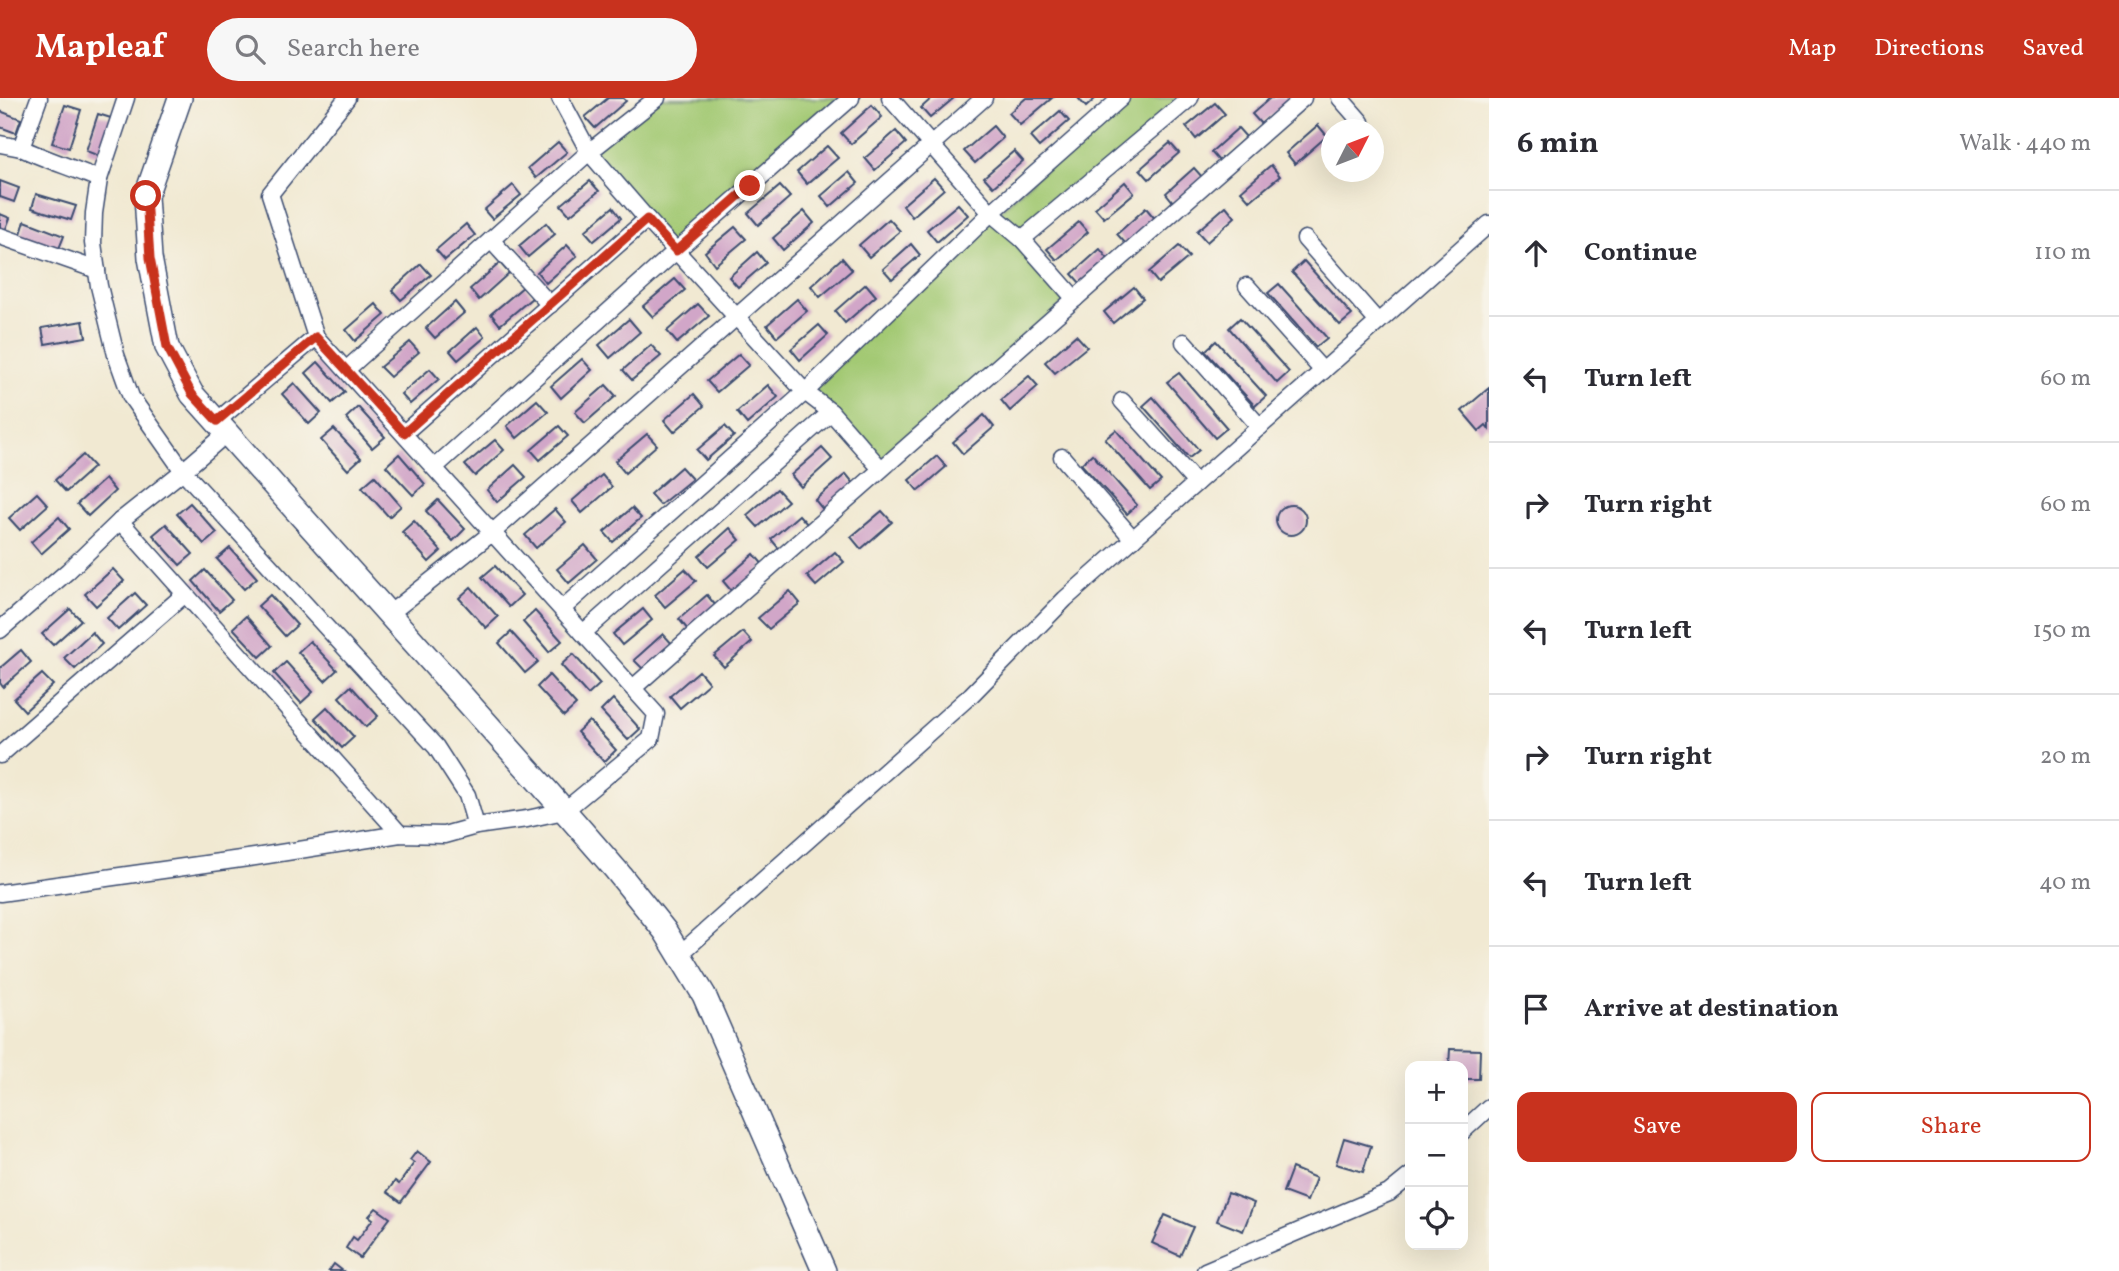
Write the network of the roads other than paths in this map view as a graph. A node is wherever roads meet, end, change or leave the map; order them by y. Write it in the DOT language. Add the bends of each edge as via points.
graph roads {
  1 [pos="39,98"];
  2 [pos="126,98"];
  3 [pos="180,98"];
  4 [pos="347,98"];
  5 [pos="560,98"];
  6 [pos="656,98"];
  7 [pos="851,98"];
  8 [pos="890,98"];
  9 [pos="984,98"];
  10 [pos="1121,98"];
  11 [pos="1190,98"];
  12 [pos="1303,98"];
  13 [pos="1340,98"];
  14 [pos="1359,119"];
  15 [pos="0,144"];
  16 [pos="930,145"];
  17 [pos="21,149"];
  18 [pos="589,152"];
  19 [pos="99,179"];
  20 [pos="992,213"];
  21 [pos="647,219"];
  22 [pos="1489,224"];
  23 [pos="0,236"];
  24 [pos="1022,239"];
  25 [pos="1304,239"];
  26 [pos="491,240"];
  27 [pos="676,251"];
  28 [pos="97,270"];
  29 [pos="1247,286"];
  30 [pos="1075,299"];
  31 [pos="550,305"];
  32 [pos="736,318"];
  33 [pos="1378,322"];
  34 [pos="316,337"];
  35 [pos="1184,342"];
  36 [pos="346,370"];
  37 [pos="1323,371"];
  38 [pos="805,392"];
  39 [pos="1122,401"];
  40 [pos="831,412"];
  41 [pos="1260,426"];
  42 [pos="222,427"];
  43 [pos="404,433"];
  44 [pos="1062,457"];
  45 [pos="435,467"];
  46 [pos="881,470"];
  47 [pos="184,471"];
  48 [pos="1196,483"];
  49 [pos="120,521"];
  50 [pos="493,532"];
  51 [pos="1133,539"];
  52 [pos="185,594"];
  53 [pos="562,608"];
  54 [pos="389,614"];
  55 [pos="0,630"];
  56 [pos="583,633"];
  57 [pos="633,688"];
  58 [pos="0,755"];
  59 [pos="564,811"];
  60 [pos="476,826"];
  61 [pos="400,834"];
  62 [pos="0,893"];
  63 [pos="680,954"];
  64 [pos="1489,1107"];
  65 [pos="1468,1126"];
  66 [pos="1405,1179"];
  67 [pos="824,1271"];
  68 [pos="1205,1271"];
  1 -- 17 [label="street"];
  2 -- 19 [label="street"];
  3 -- 42 [label="street" via="146,196 150,258 167,347 192,394"];
  4 -- 34 [label="street" via="270,194"];
  5 -- 18 [label="street"];
  6 -- 18 [label="street"];
  7 -- 27 [label="street"];
  8 -- 16 [label="street"];
  9 -- 16 [label="street"];
  10 -- 20 [label="street"];
  11 -- 24 [label="street"];
  12 -- 30 [label="street"];
  13 -- 14 [label="street"];
  15 -- 17 [label="street"];
  16 -- 20 [label="street"];
  16 -- 32 [label="street"];
  17 -- 19 [label="street"];
  18 -- 21 [label="street"];
  18 -- 26 [label="street"];
  19 -- 28 [label="street" via="93,233"];
  20 -- 24 [label="street"];
  20 -- 38 [label="street"];
  21 -- 27 [label="street"];
  21 -- 31 [label="street"];
  22 -- 33 [label="street"];
  23 -- 28 [label="street"];
  24 -- 30 [label="street"];
  25 -- 33 [label="street"];
  26 -- 31 [label="street"];
  26 -- 36 [label="street"];
  27 -- 32 [label="street"];
  27 -- 45 [label="street"];
  28 -- 47 [label="street" via="116,355 131,397"];
  29 -- 37 [label="street"];
  30 -- 46 [label="street"];
  31 -- 43 [label="street"];
  32 -- 38 [label="street"];
  32 -- 50 [label="street"];
  33 -- 37 [label="street"];
  34 -- 36 [label="street"];
  34 -- 42 [label="street"];
  35 -- 41 [label="street"];
  36 -- 43 [label="street"];
  37 -- 41 [label="street"];
  38 -- 40 [label="street"];
  38 -- 53 [label="street"];
  39 -- 48 [label="street"];
  40 -- 46 [label="street"];
  40 -- 56 [label="street"];
  41 -- 48 [label="street"];
  42 -- 47 [label="street"];
  42 -- 54 [label="street"];
  43 -- 45 [label="street"];
  44 -- 51 [label="street"];
  45 -- 50 [label="street"];
  46 -- 57 [label="street"];
  47 -- 49 [label="street"];
  47 -- 60 [label="street" via="436,747 467,795"];
  48 -- 51 [label="street"];
  49 -- 52 [label="street"];
  49 -- 55 [label="street"];
  50 -- 53 [label="street"];
  50 -- 54 [label="street"];
  51 -- 63 [label="street" via="1065,599 971,695"];
  52 -- 58 [label="street"];
  52 -- 61 [label="street"];
  53 -- 56 [label="street"];
  54 -- 59 [label="street"];
  56 -- 57 [label="street"];
  57 -- 59 [label="street" via="656,714 651,739"];
  59 -- 60 [label="street"];
  59 -- 63 [label="street"];
  60 -- 61 [label="street" via="444,835"];
  61 -- 62 [label="street"];
  63 -- 67 [label="street" via="704,995"];
  64 -- 65 [label="street"];
  66 -- 68 [label="street" via="1389,1193"];
}
